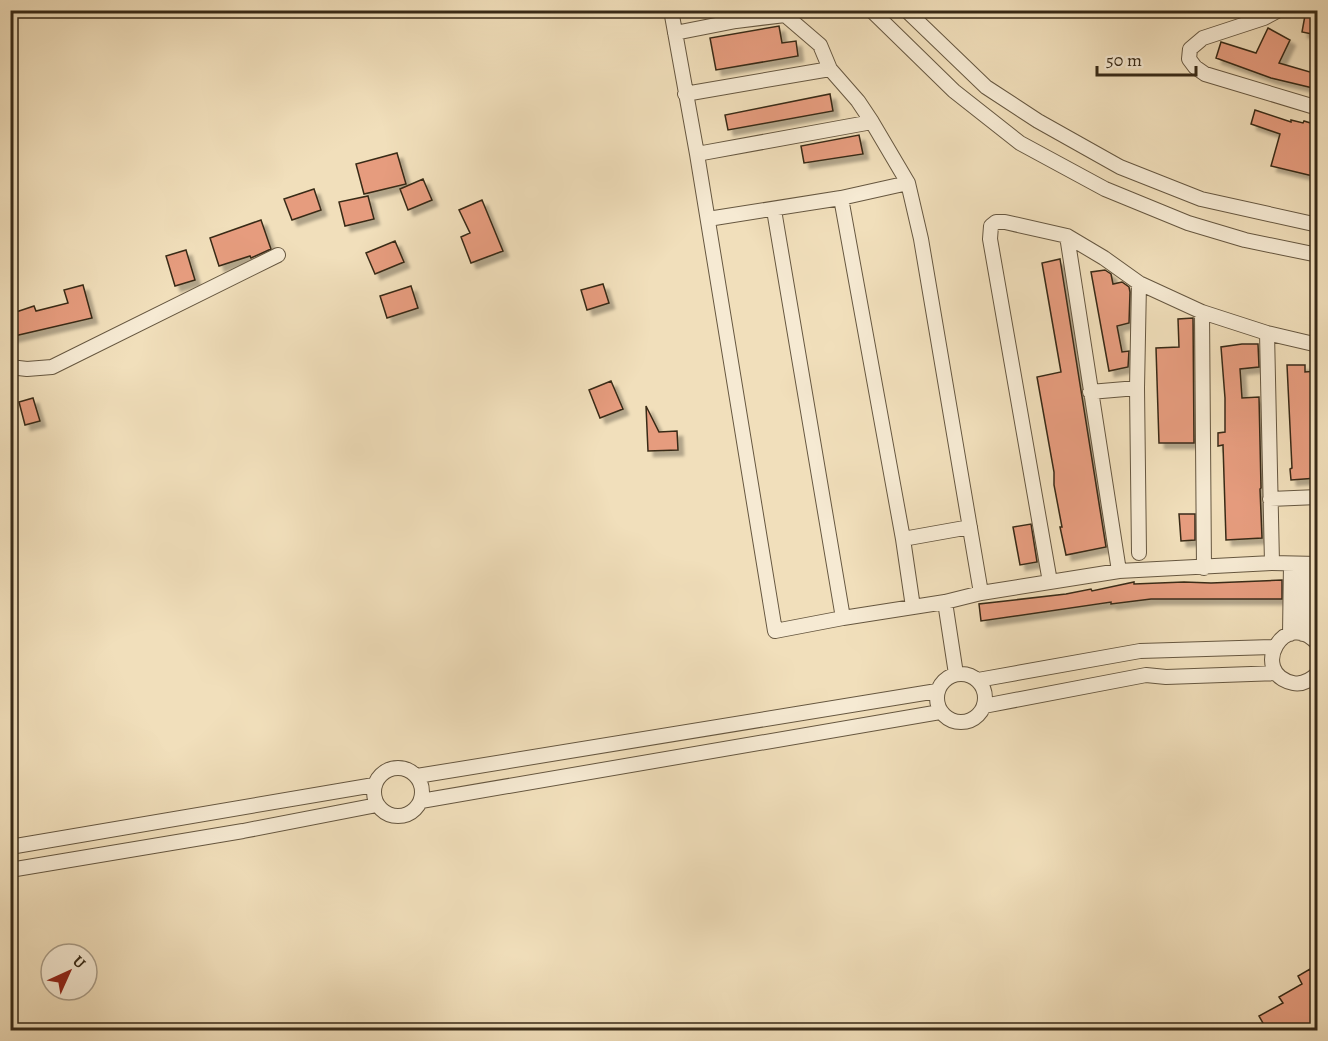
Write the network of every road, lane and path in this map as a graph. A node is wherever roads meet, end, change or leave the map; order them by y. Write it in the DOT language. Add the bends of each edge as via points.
graph roads {
  1 [pos="671,10"];
  2 [pos="871,10"];
  3 [pos="906,10"];
  4 [pos="1279,10"];
  5 [pos="736,16"];
  6 [pos="675,33"];
  7 [pos="830,69"];
  8 [pos="685,94"];
  9 [pos="1317,108"];
  10 [pos="872,122"];
  11 [pos="697,154"];
  12 [pos="1120,167"];
  13 [pos="908,183"];
  14 [pos="1105,189"];
  15 [pos="841,198"];
  16 [pos="774,210"];
  17 [pos="708,219"];
  18 [pos="1317,225"];
  19 [pos="1067,236"];
  20 [pos="278,255"];
  21 [pos="1317,255"];
  22 [pos="1138,284"];
  23 [pos="1202,312"];
  24 [pos="1267,333"];
  25 [pos="1317,345"];
  26 [pos="10,367"];
  27 [pos="1137,388"];
  28 [pos="1090,392"];
  29 [pos="1317,497"];
  30 [pos="1270,499"];
  31 [pos="970,527"];
  32 [pos="903,539"];
  33 [pos="1139,553"];
  34 [pos="1272,563"];
  35 [pos="1304,564"];
  36 [pos="1204,567"];
  37 [pos="1119,571"];
  38 [pos="1050,582"];
  39 [pos="981,593"];
  40 [pos="945,602"];
  41 [pos="913,607"];
  42 [pos="843,618"];
  43 [pos="1296,634"];
  44 [pos="1317,644"];
  45 [pos="1274,647"];
  46 [pos="1317,672"];
  47 [pos="1276,673"];
  48 [pos="956,674"];
  49 [pos="978,680"];
  50 [pos="937,691"];
  51 [pos="984,705"];
  52 [pos="940,712"];
  53 [pos="417,776"];
  54 [pos="374,785"];
  55 [pos="421,801"];
  56 [pos="377,805"];
  57 [pos="10,847"];
  58 [pos="10,870"];
  1 -- 6 [label="street"];
  2 -- 14 [label="street" via="954,91 1020,142"];
  3 -- 12 [label="street" via="986,87"];
  4 -- 9 [label="street" via="1203,38 1190,49 1189,59 1205,74"];
  5 -- 6 [label="street"];
  5 -- 7 [label="street" via="785,15 820,45"];
  6 -- 8 [label="street"];
  7 -- 8 [label="street"];
  7 -- 10 [label="street"];
  8 -- 11 [label="street"];
  10 -- 11 [label="street"];
  10 -- 13 [label="street"];
  11 -- 17 [label="street"];
  12 -- 14 [label="street"];
  12 -- 18 [label="street" via="1201,199"];
  13 -- 15 [label="street"];
  13 -- 31 [label="street"];
  14 -- 21 [label="street" via="1188,223"];
  15 -- 16 [label="street"];
  15 -- 32 [label="street"];
  16 -- 17 [label="street"];
  16 -- 42 [label="street"];
  17 -- 42 [label="street" via="775,631"];
  19 -- 22 [label="street"];
  19 -- 28 [label="street"];
  19 -- 38 [label="street" via="996,222 991,226 990,239"];
  20 -- 26 [label="street" via="52,366"];
  22 -- 23 [label="street"];
  22 -- 27 [label="street"];
  23 -- 24 [label="street"];
  23 -- 36 [label="street"];
  24 -- 25 [label="street"];
  24 -- 30 [label="street"];
  27 -- 28 [label="street"];
  27 -- 33 [label="street"];
  28 -- 37 [label="street"];
  29 -- 30 [label="street"];
  30 -- 34 [label="street"];
  31 -- 32 [label="street"];
  31 -- 39 [label="street"];
  32 -- 41 [label="street"];
  34 -- 35 [label="street"];
  34 -- 36 [label="street"];
  35 -- 43 [label="street"];
  36 -- 37 [label="street"];
  37 -- 38 [label="street"];
  38 -- 39 [label="street"];
  39 -- 40 [label="street"];
  40 -- 41 [label="street"];
  40 -- 48 [label="street"];
  41 -- 42 [label="street"];
  43 -- 44 [label="street" via="1312,638"];
  43 -- 45 [label="street" via="1280,639"];
  45 -- 47 [label="street" via="1271,660"];
  45 -- 49 [label="street" via="1140,651"];
  46 -- 47 [label="street" via="1311,680 1298,684"];
  47 -- 51 [label="street" via="1146,675"];
  48 -- 49 [label="street"];
  48 -- 50 [label="street" via="947,677"];
  49 -- 51 [label="street" via="985,692"];
  50 -- 52 [label="street"];
  50 -- 53 [label="street"];
  51 -- 52 [label="street" via="977,717 964,723"];
  52 -- 55 [label="street"];
  53 -- 54 [label="street" via="406,768 393,767 381,773"];
  53 -- 55 [label="street" via="423,788"];
  54 -- 56 [label="street"];
  54 -- 57 [label="street"];
  55 -- 56 [label="street" via="412,812 400,816 387,814"];
  56 -- 58 [label="street"];
}
